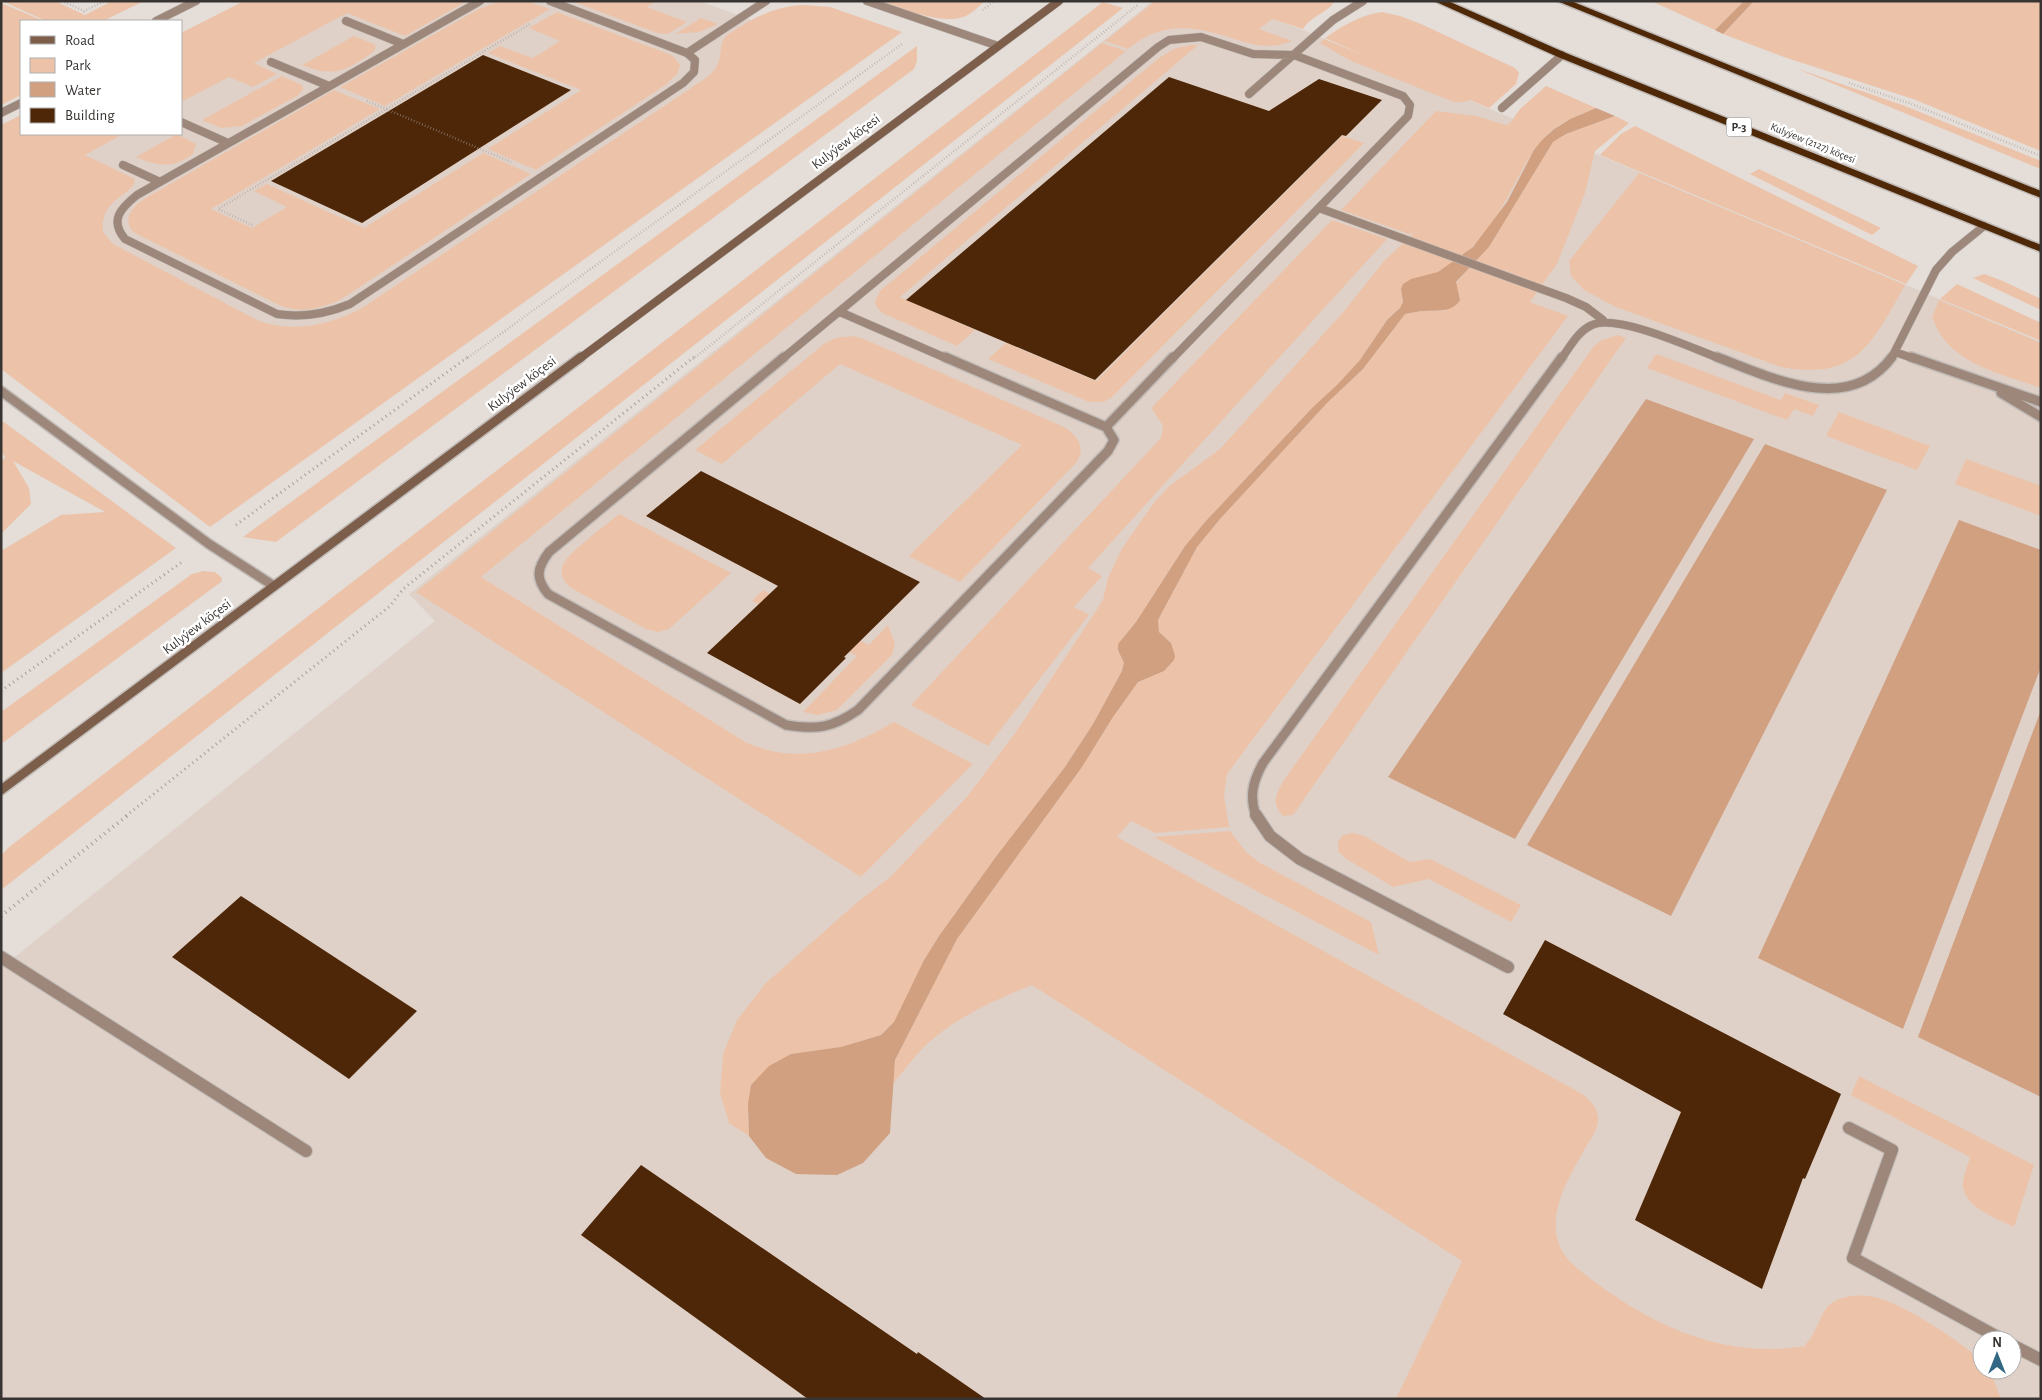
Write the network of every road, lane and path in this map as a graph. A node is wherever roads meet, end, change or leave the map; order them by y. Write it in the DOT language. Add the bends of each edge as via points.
graph roads {
  1 [pos="62,1"];
  2 [pos="105,1"];
  3 [pos="196,1"];
  4 [pos="480,1"];
  5 [pos="550,1"];
  6 [pos="766,1"];
  7 [pos="867,1"];
  8 [pos="1058,1"];
  9 [pos="1363,1"];
  10 [pos="1438,1"];
  11 [pos="1562,1"];
  12 [pos="1139,4"];
  13 [pos="158,20"];
  14 [pos="536,20"];
  15 [pos="346,21"];
  16 [pos="909,39"];
  17 [pos="403,44"];
  18 [pos="998,46"];
  19 [pos="687,53"];
  20 [pos="1294,55"];
  21 [pos="1562,55"];
  22 [pos="271,62"];
  23 [pos="329,86"];
  24 [pos="1250,94"];
  25 [pos="362,99"];
  26 [pos="20,103"];
  27 [pos="1502,108"];
  28 [pos="386,109"];
  29 [pos="1,113"];
  30 [pos="182,122"];
  31 [pos="228,143"];
  32 [pos="516,164"];
  33 [pos="123,165"];
  34 [pos="160,182"];
  35 [pos="2041,195"];
  36 [pos="1319,208"];
  37 [pos="252,225"];
  38 [pos="1984,226"];
  39 [pos="2041,249"];
  40 [pos="840,312"];
  41 [pos="1604,320"];
  42 [pos="1896,352"];
  43 [pos="1985,383"];
  44 [pos="1,390"];
  45 [pos="2041,402"];
  46 [pos="2041,417"];
  47 [pos="1106,428"];
  48 [pos="234,526"];
  49 [pos="187,558"];
  50 [pos="274,586"];
  51 [pos="1,691"];
  52 [pos="1,790"];
  53 [pos="1,916"];
  54 [pos="1,957"];
  55 [pos="1508,967"];
  56 [pos="1849,1128"];
  57 [pos="306,1151"];
  58 [pos="1985,1330"];
  59 [pos="2022,1350"];
  60 [pos="2041,1360"];
  1 -- 2 [label="path" via="84,11"];
  3 -- 13 [label="lane"];
  4 -- 17 [label="lane"];
  5 -- 19 [label="lane"];
  6 -- 19 [label="lane"];
  7 -- 18 [label="lane"];
  8 -- 18 [label="street, Kulyýew köçesi"];
  9 -- 20 [label="lane" via="1333,20"];
  10 -- 21 [label="highway, Kulyýew (2127) köçesi / P-3"];
  11 -- 35 [label="highway"];
  12 -- 53 [label="path" via="403,589 390,606"];
  14 -- 28 [label="path"];
  15 -- 17 [label="lane"];
  16 -- 48 [label="path"];
  17 -- 23 [label="lane"];
  18 -- 50 [label="street, Kulyýew köçesi"];
  19 -- 34 [label="lane" via="696,64 694,72 683,83 350,304 325,313 296,316 268,311 125,239 116,224 120,212 137,195"];
  20 -- 24 [label="lane"];
  20 -- 36 [label="lane" via="1391,90 1403,96 1411,110"];
  20 -- 40 [label="lane" via="1253,54 1201,37 1169,40"];
  21 -- 27 [label="lane"];
  21 -- 38 [label="highway, Kulyýew (2127) köçesi / P-3"];
  22 -- 23 [label="lane"];
  23 -- 31 [label="lane"];
  25 -- 28 [label="path"];
  26 -- 29 [label="lane"];
  28 -- 32 [label="path"];
  28 -- 37 [label="path" via="218,209"];
  30 -- 31 [label="lane"];
  31 -- 34 [label="lane"];
  33 -- 34 [label="lane"];
  36 -- 41 [label="lane" via="1566,298"];
  36 -- 47 [label="lane"];
  38 -- 39 [label="highway, Kulyýew (2127) köçesi / P-3"];
  38 -- 42 [label="lane" via="1937,268"];
  40 -- 47 [label="lane"];
  40 -- 47 [label="lane" via="549,552 537,573 539,584 548,594 786,726 826,729 858,710 1108,451 1114,440 1112,432"];
  41 -- 42 [label="lane" via="1782,381 1811,387 1840,390 1861,384 1877,376"];
  41 -- 55 [label="lane" via="1581,332 1263,763 1254,780 1252,797 1256,818 1280,846"];
  42 -- 43 [label="lane"];
  43 -- 45 [label="lane"];
  43 -- 46 [label="lane"];
  44 -- 50 [label="lane" via="209,544"];
  49 -- 51 [label="path"];
  50 -- 52 [label="street, Kulyýew köçesi"];
  54 -- 57 [label="lane"];
  56 -- 58 [label="lane" via="1892,1150 1852,1258"];
  59 -- 60 [label="lane"];
}
